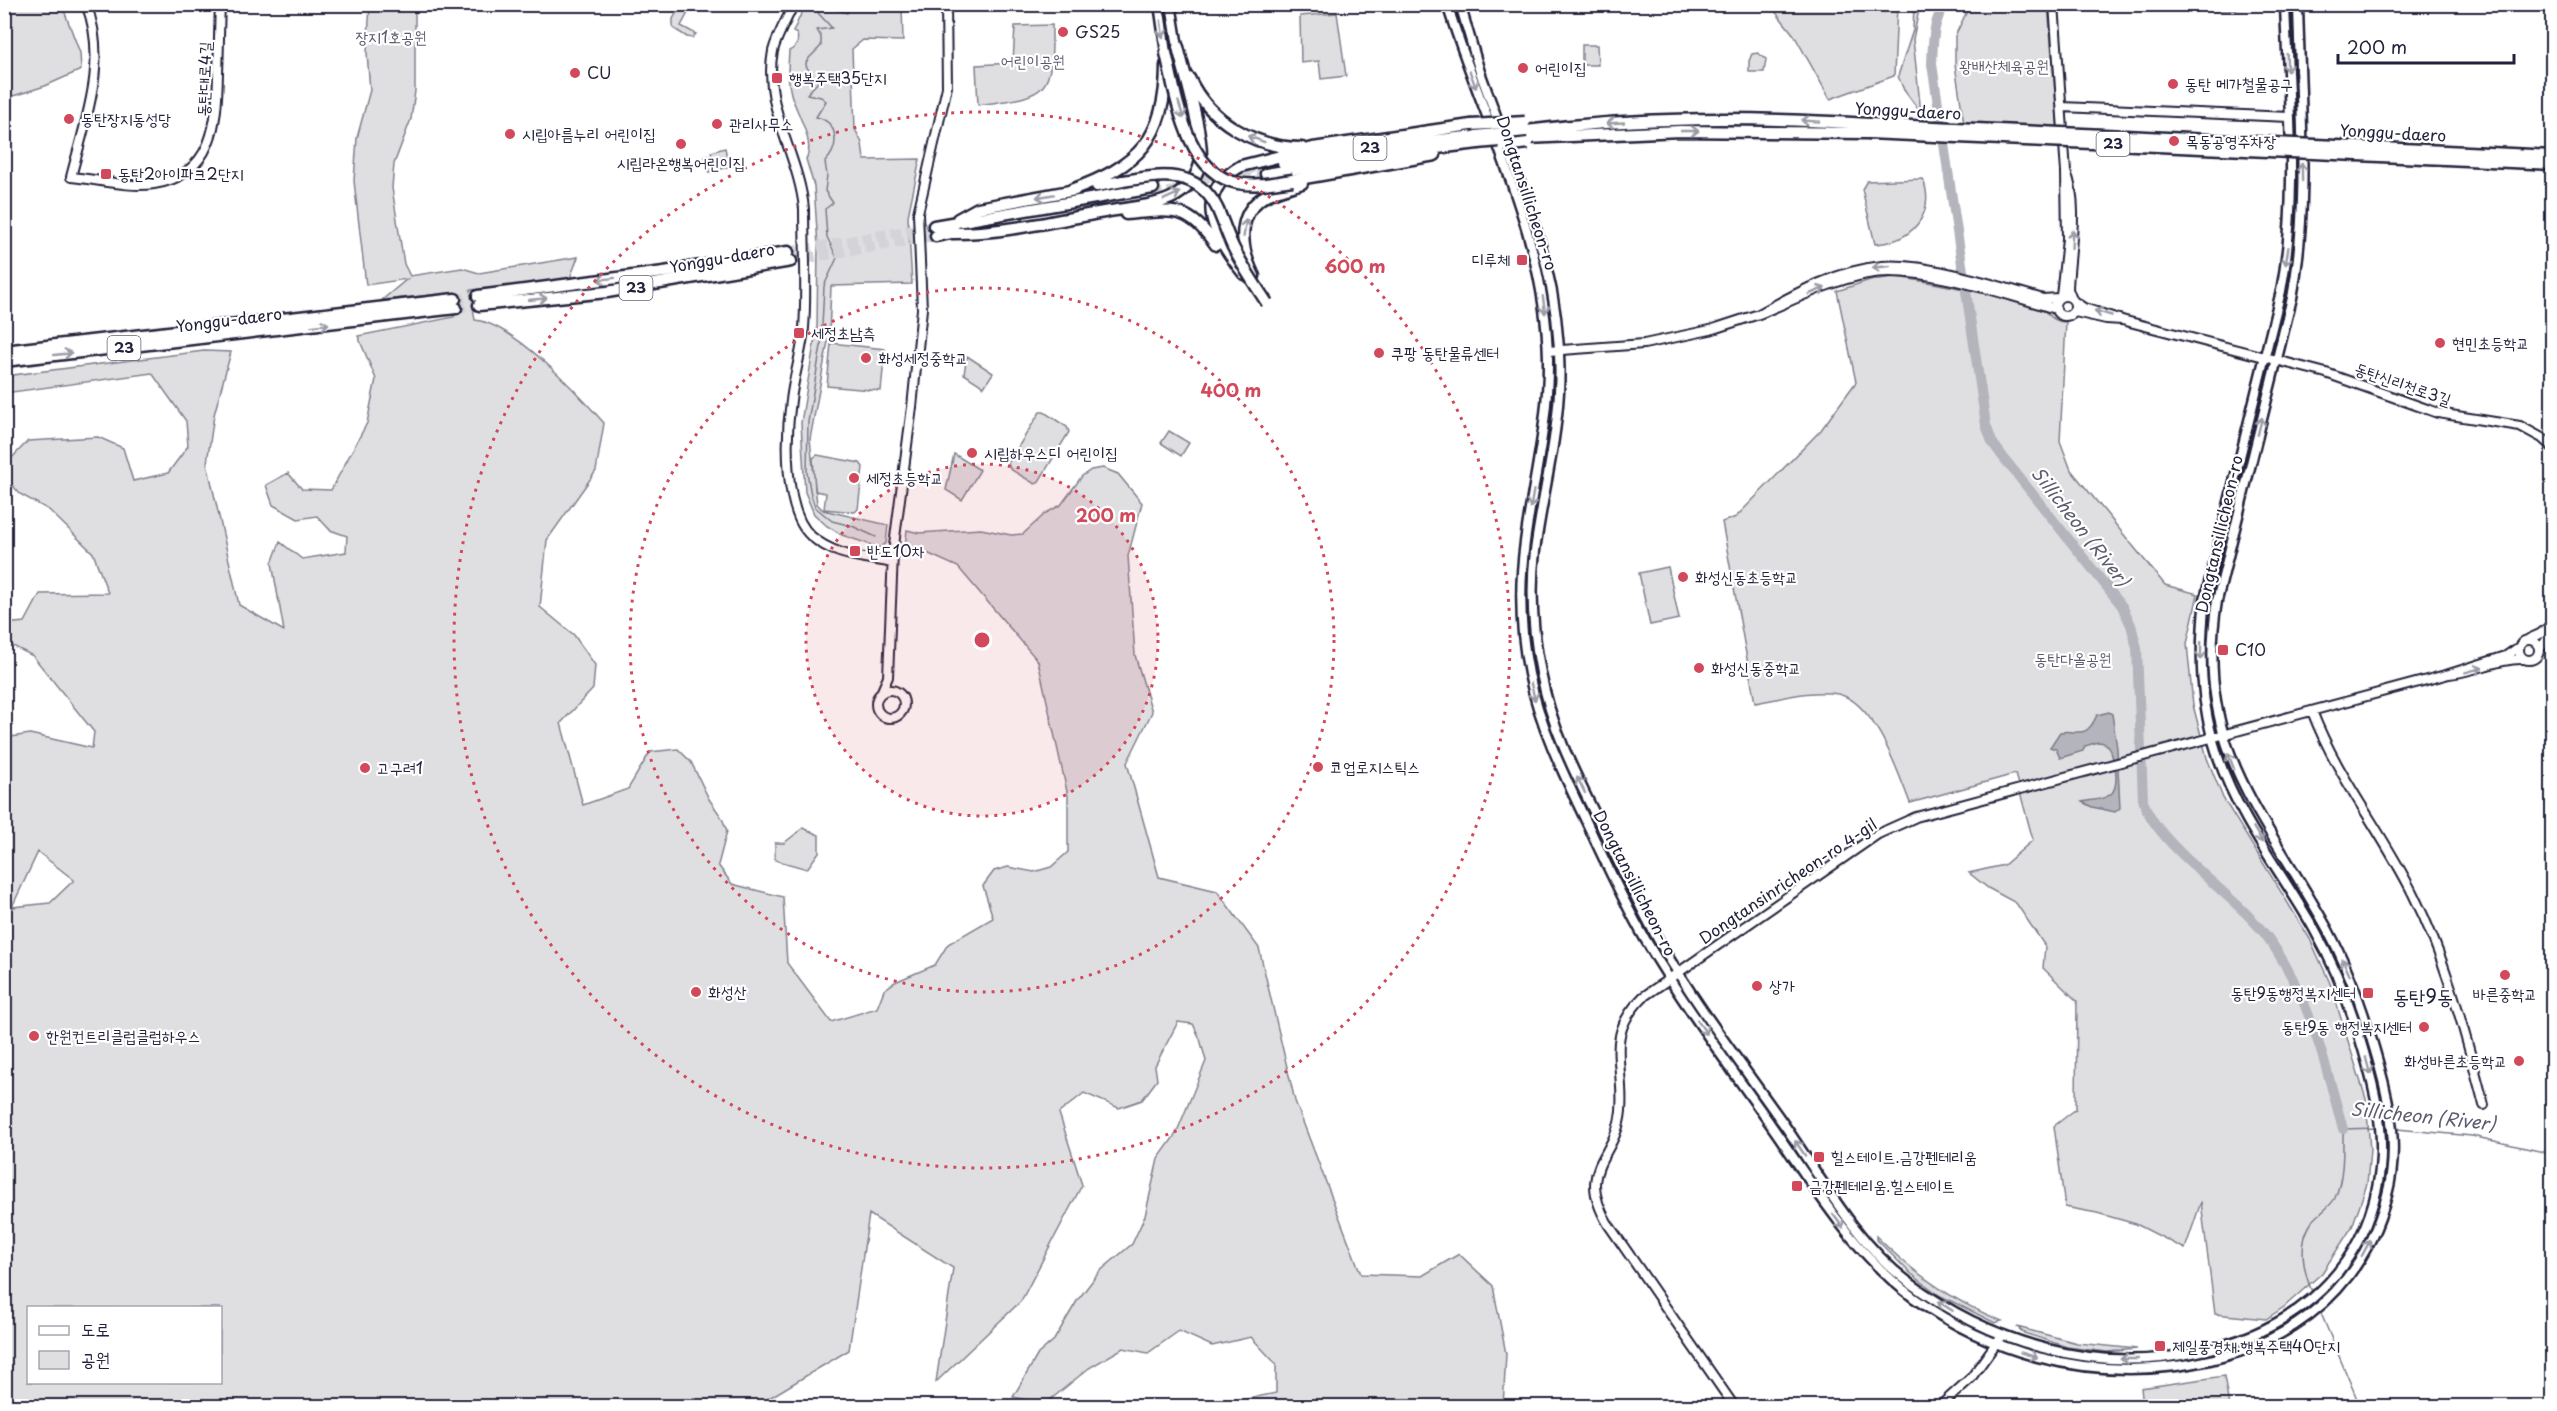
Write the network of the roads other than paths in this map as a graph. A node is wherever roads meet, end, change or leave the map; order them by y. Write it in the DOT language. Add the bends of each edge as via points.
graph roads {
  1 [pos="86,4"];
  2 [pos="220,4"];
  3 [pos="794,4"];
  4 [pos="946,4"];
  5 [pos="1159,4"];
  6 [pos="1171,4"];
  7 [pos="1447,4"];
  8 [pos="1460,4"];
  9 [pos="2054,4"];
  10 [pos="2285,4"];
  11 [pos="2298,4"];
  12 [pos="1178,47"];
  13 [pos="1166,53"];
  14 [pos="1475,57"];
  15 [pos="1466,61"];
  16 [pos="2061,107"];
  17 [pos="2289,117"];
  18 [pos="1560,131"];
  19 [pos="1526,134"];
  20 [pos="1476,138"];
  21 [pos="1313,148"];
  22 [pos="2358,151"];
  23 [pos="2553,156"];
  24 [pos="2553,164"];
  25 [pos="1266,170"];
  26 [pos="2066,172"];
  27 [pos="1331,173"];
  28 [pos="1071,190"];
  29 [pos="1153,191"];
  30 [pos="1051,222"];
  31 [pos="949,228"];
  32 [pos="935,231"];
  33 [pos="790,257"];
  34 [pos="2028,297"];
  35 [pos="2060,297"];
  36 [pos="2073,300"];
  37 [pos="479,301"];
  38 [pos="455,303"];
  39 [pos="1267,303"];
  40 [pos="2055,309"];
  41 [pos="2071,315"];
  42 [pos="2122,320"];
  43 [pos="261,326"];
  44 [pos="1559,350"];
  45 [pos="4,351"];
  46 [pos="1548,351"];
  47 [pos="2265,356"];
  48 [pos="2277,358"];
  49 [pos="4,361"];
  50 [pos="2553,447"];
  51 [pos="892,563"];
  52 [pos="2553,624"];
  53 [pos="2553,632"];
  54 [pos="2527,640"];
  55 [pos="2519,647"];
  56 [pos="2540,649"];
  57 [pos="2524,659"];
  58 [pos="2450,674"];
  59 [pos="888,677"];
  60 [pos="881,693"];
  61 [pos="902,696"];
  62 [pos="2312,711"];
  63 [pos="2222,734"];
  64 [pos="2211,737"];
  65 [pos="1679,973"];
  66 [pos="1669,979"];
  67 [pos="2484,1105"];
  68 [pos="2002,1335"];
  69 [pos="1997,1344"];
  70 [pos="1734,1407"];
  71 [pos="1940,1407"];
  1 -- 2 [label="street, 동탄대로4길" via="96,40 95,71 71,177 134,184 156,184 178,176 205,151 215,125"];
  3 -- 51 [label="street" via="774,48 771,71 776,109 804,208 804,328 788,431 793,500 803,526 825,546 842,554"];
  4 -- 51 [label="street" via="947,87 918,213 922,309"];
  5 -- 13 [label="main road, one-way"];
  6 -- 12 [label="main road"];
  7 -- 15 [label="main road, Dongtansillicheon-ro"];
  8 -- 14 [label="main road, Dongtansillicheon-ro"];
  9 -- 16 [label="street"];
  10 -- 17 [label="main road, Dongtansillicheon-ro, one-way"];
  48 -- 11 [label="main road, Dongtansillicheon-ro, one-way" via="2294,288 2301,229"];
  21 -- 12 [label="highway, one-way" via="1267,143 1232,128 1198,95"];
  30 -- 12 [label="highway, one-way" via="1160,202 1191,183 1200,165 1201,146"];
  13 -- 27 [label="highway, one-way, bridge" via="1191,143 1210,171 1228,181 1245,184"];
  13 -- 28 [label="highway" via="1162,108 1144,148 1117,171"];
  14 -- 15 [label="main road"];
  14 -- 44 [label="main road, Dongtansillicheon-ro" via="1541,240 1554,295"];
  15 -- 46 [label="main road, Dongtansillicheon-ro, one-way" via="1530,241 1542,293"];
  16 -- 17 [label="street"];
  16 -- 26 [label="street"];
  17 -- 47 [label="main road, Dongtansillicheon-ro, one-way" via="2289,247"];
  18 -- 19 [label="highway"];
  18 -- 19 [label="highway, Yonggu-daero / 23"];
  18 -- 22 [label="highway, Yonggu-daero / 23, bridge" via="1868,129"];
  19 -- 20 [label="highway, bridge"];
  19 -- 20 [label="highway, Yonggu-daero / 23, bridge"];
  20 -- 21 [label="highway"];
  20 -- 25 [label="highway, Yonggu-daero / 23" via="1375,147"];
  20 -- 27 [label="highway"];
  21 -- 39 [label="highway" via="1240,166 1215,189 1211,213 1220,241"];
  22 -- 23 [label="highway, Yonggu-daero / 23"];
  22 -- 24 [label="highway, Yonggu-daero / 23"];
  26 -- 35 [label="street" via="2067,239"];
  36 -- 26 [label="street, one-way" via="2068,289 2072,208"];
  39 -- 27 [label="highway, one-way" via="1244,247 1246,218 1258,200 1269,194"];
  28 -- 31 [label="highway, one-way" via="978,208"];
  28 -- 39 [label="highway, bridge" via="1165,175 1198,185 1216,206 1233,246"];
  29 -- 31 [label="highway"];
  30 -- 31 [label="highway" via="976,234"];
  30 -- 39 [label="highway" via="1174,211 1191,217 1204,227"];
  31 -- 32 [label="highway"];
  33 -- 37 [label="highway, Yonggu-daero / 23"];
  34 -- 35 [label="street"];
  34 -- 40 [label="street"];
  34 -- 44 [label="street" via="1940,275 1898,271 1868,274 1710,330 1644,344"];
  35 -- 36 [label="street"];
  35 -- 40 [label="street"];
  36 -- 41 [label="street" via="2075,309"];
  42 -- 36 [label="street, one-way" via="2084,308"];
  38 -- 43 [label="highway, Yonggu-daero / 23"];
  40 -- 41 [label="street" via="2061,316"];
  41 -- 42 [label="street" via="2075,312"];
  42 -- 47 [label="street, 동탄신리천로3길"];
  43 -- 45 [label="highway, Yonggu-daero / 23" via="238,324"];
  49 -- 43 [label="highway, Yonggu-daero / 23, one-way" via="243,334"];
  44 -- 46 [label="street"];
  65 -- 44 [label="main road, Dongtansillicheon-ro, one-way" via="1645,915 1560,741 1539,664 1533,624 1533,572 1555,434"];
  46 -- 66 [label="main road, Dongtansillicheon-ro, one-way" via="1546,413 1522,565 1522,625 1529,674 1542,724 1560,767 1632,915"];
  47 -- 48 [label="street, 동탄신리천로3길"];
  47 -- 64 [label="main road, Dongtansillicheon-ro, one-way" via="2205,599 2201,671"];
  48 -- 50 [label="street, 동탄신리천로3길" via="2438,413 2520,426"];
  63 -- 48 [label="main road, Dongtansillicheon-ro, one-way" via="2213,683 2214,618"];
  51 -- 59 [label="street"];
  52 -- 54 [label="street"];
  53 -- 56 [label="street"];
  54 -- 55 [label="street"];
  54 -- 56 [label="street" via="2537,643"];
  55 -- 57 [label="street"];
  55 -- 58 [label="street" via="2506,656"];
  56 -- 57 [label="street" via="2534,660"];
  58 -- 57 [label="street, one-way"];
  58 -- 62 [label="street"];
  59 -- 60 [label="street"];
  59 -- 61 [label="street"];
  60 -- 61 [label="street" via="890,690"];
  60 -- 61 [label="street" via="876,701 877,711 889,718 901,713"];
  62 -- 63 [label="street"];
  62 -- 67 [label="street" via="2332,759 2412,892 2433,936 2456,999"];
  63 -- 64 [label="street, Dongtansinricheon-ro 4-gil"];
  69 -- 63 [label="main road, Dongtansillicheon-ro, one-way" via="2039,1358 2118,1370 2155,1369 2209,1360 2254,1347 2291,1329 2332,1295 2359,1261 2376,1229 2389,1187 2393,1149 2390,1108 2369,1029 2349,973 2246,791"];
  64 -- 65 [label="street, Dongtansinricheon-ro 4-gil" via="1933,811 1878,834"];
  64 -- 68 [label="main road, Dongtansillicheon-ro, one-way" via="2233,793 2341,982 2360,1036 2378,1107 2381,1150 2367,1221 2350,1255 2328,1284 2303,1307 2249,1338 2196,1353 2148,1359 2070,1355"];
  65 -- 66 [label="street, Dongtansinricheon-ro 4-gil"];
  68 -- 65 [label="main road, Dongtansillicheon-ro, one-way" via="1938,1302 1874,1250"];
  66 -- 69 [label="main road, Dongtansillicheon-ro, one-way" via="1859,1248 1918,1300"];
  66 -- 70 [label="street, Dongtansinricheon-ro 4-gil" via="1633,1007 1620,1032 1621,1110 1596,1175 1596,1199 1608,1224"];
  68 -- 69 [label="street"];
  69 -- 71 [label="street" via="1971,1378"];
}
